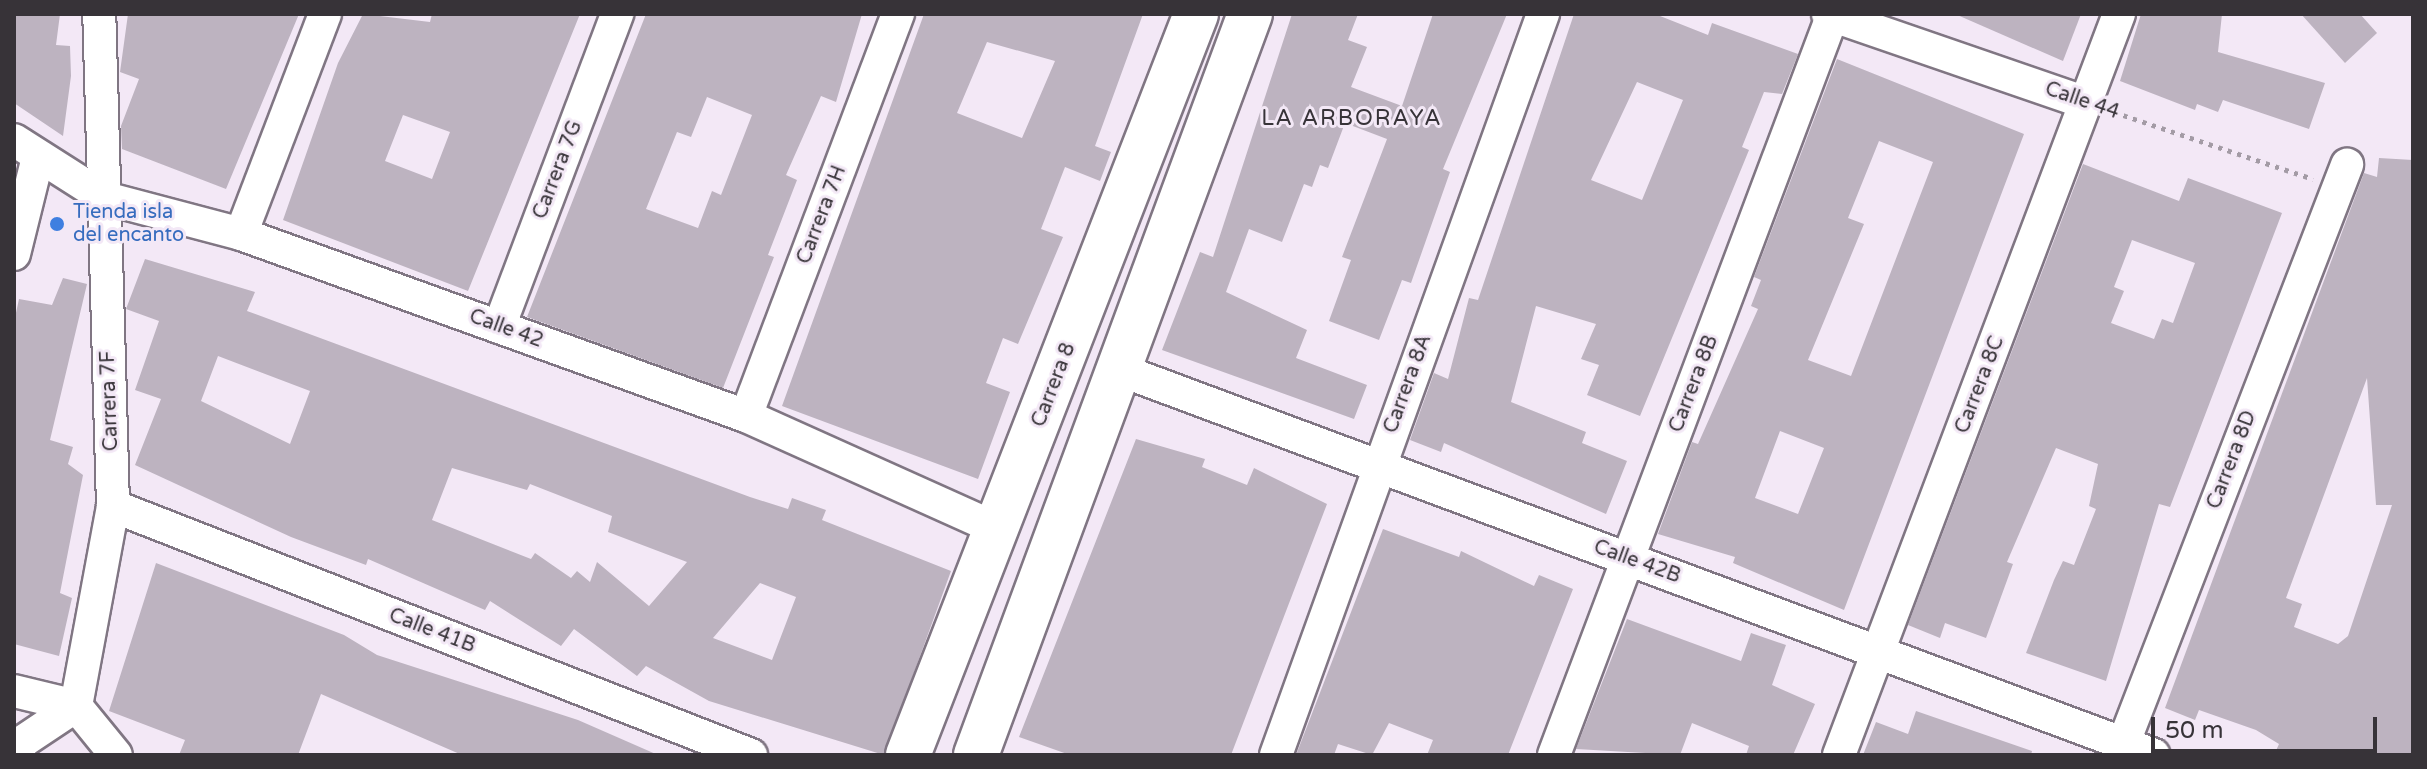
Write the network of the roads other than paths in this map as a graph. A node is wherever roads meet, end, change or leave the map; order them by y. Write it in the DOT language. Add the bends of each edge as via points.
graph roads {
  1 [pos="99,14"];
  2 [pos="325,14"];
  3 [pos="617,14"];
  4 [pos="898,14"];
  5 [pos="1196,14"];
  6 [pos="1250,14"];
  7 [pos="1543,14"];
  8 [pos="2119,14"];
  9 [pos="1831,15"];
  10 [pos="2086,103"];
  11 [pos="25,150"];
  12 [pos="2342,176"];
  13 [pos="105,198"];
  14 [pos="241,234"];
  15 [pos="14,254"];
  16 [pos="499,327"];
  17 [pos="1120,370"];
  18 [pos="746,416"];
  19 [pos="1378,466"];
  20 [pos="113,506"];
  21 [pos="998,529"];
  22 [pos="1628,559"];
  23 [pos="1880,653"];
  24 [pos="14,691"];
  25 [pos="76,706"];
  26 [pos="2121,749"];
  27 [pos="986,752"];
  28 [pos="17,755"];
  29 [pos="116,755"];
  30 [pos="751,755"];
  31 [pos="908,755"];
  32 [pos="1276,755"];
  33 [pos="1554,755"];
  34 [pos="1839,755"];
  35 [pos="2154,755"];
  1 -- 13 [label="street, Carrera 7F"];
  2 -- 14 [label="street"];
  3 -- 16 [label="street, Carrera 7G"];
  4 -- 18 [label="street, Carrera 7H"];
  5 -- 21 [label="street, Carrera 8"];
  6 -- 17 [label="street"];
  7 -- 19 [label="street, Carrera 8A"];
  8 -- 10 [label="street, Carrera 8C"];
  9 -- 10 [label="street, Calle 44"];
  9 -- 22 [label="street, Carrera 8B"];
  10 -- 23 [label="street, Carrera 8C"];
  11 -- 13 [label="street, Calle 42"];
  11 -- 15 [label="street"];
  12 -- 26 [label="street, Carrera 8D"];
  13 -- 14 [label="street, Calle 42"];
  13 -- 20 [label="street, Carrera 7F"];
  14 -- 16 [label="street, Calle 42"];
  16 -- 18 [label="street, Calle 42"];
  17 -- 19 [label="street, Calle 42B"];
  17 -- 27 [label="street"];
  18 -- 21 [label="street, Calle 42"];
  19 -- 22 [label="street, Calle 42B"];
  19 -- 32 [label="street, Carrera 8A"];
  20 -- 25 [label="street, Carrera 7F"];
  20 -- 30 [label="street, Calle 41B"];
  21 -- 31 [label="street, Carrera 8"];
  22 -- 23 [label="street, Calle 42B"];
  22 -- 33 [label="street, Carrera 8B"];
  23 -- 26 [label="street, Calle 42B"];
  23 -- 34 [label="street, Carrera 8C"];
  24 -- 25 [label="street"];
  25 -- 28 [label="street" via="22,742"];
  25 -- 29 [label="street"];
  26 -- 35 [label="street, Calle 42B"];
}
